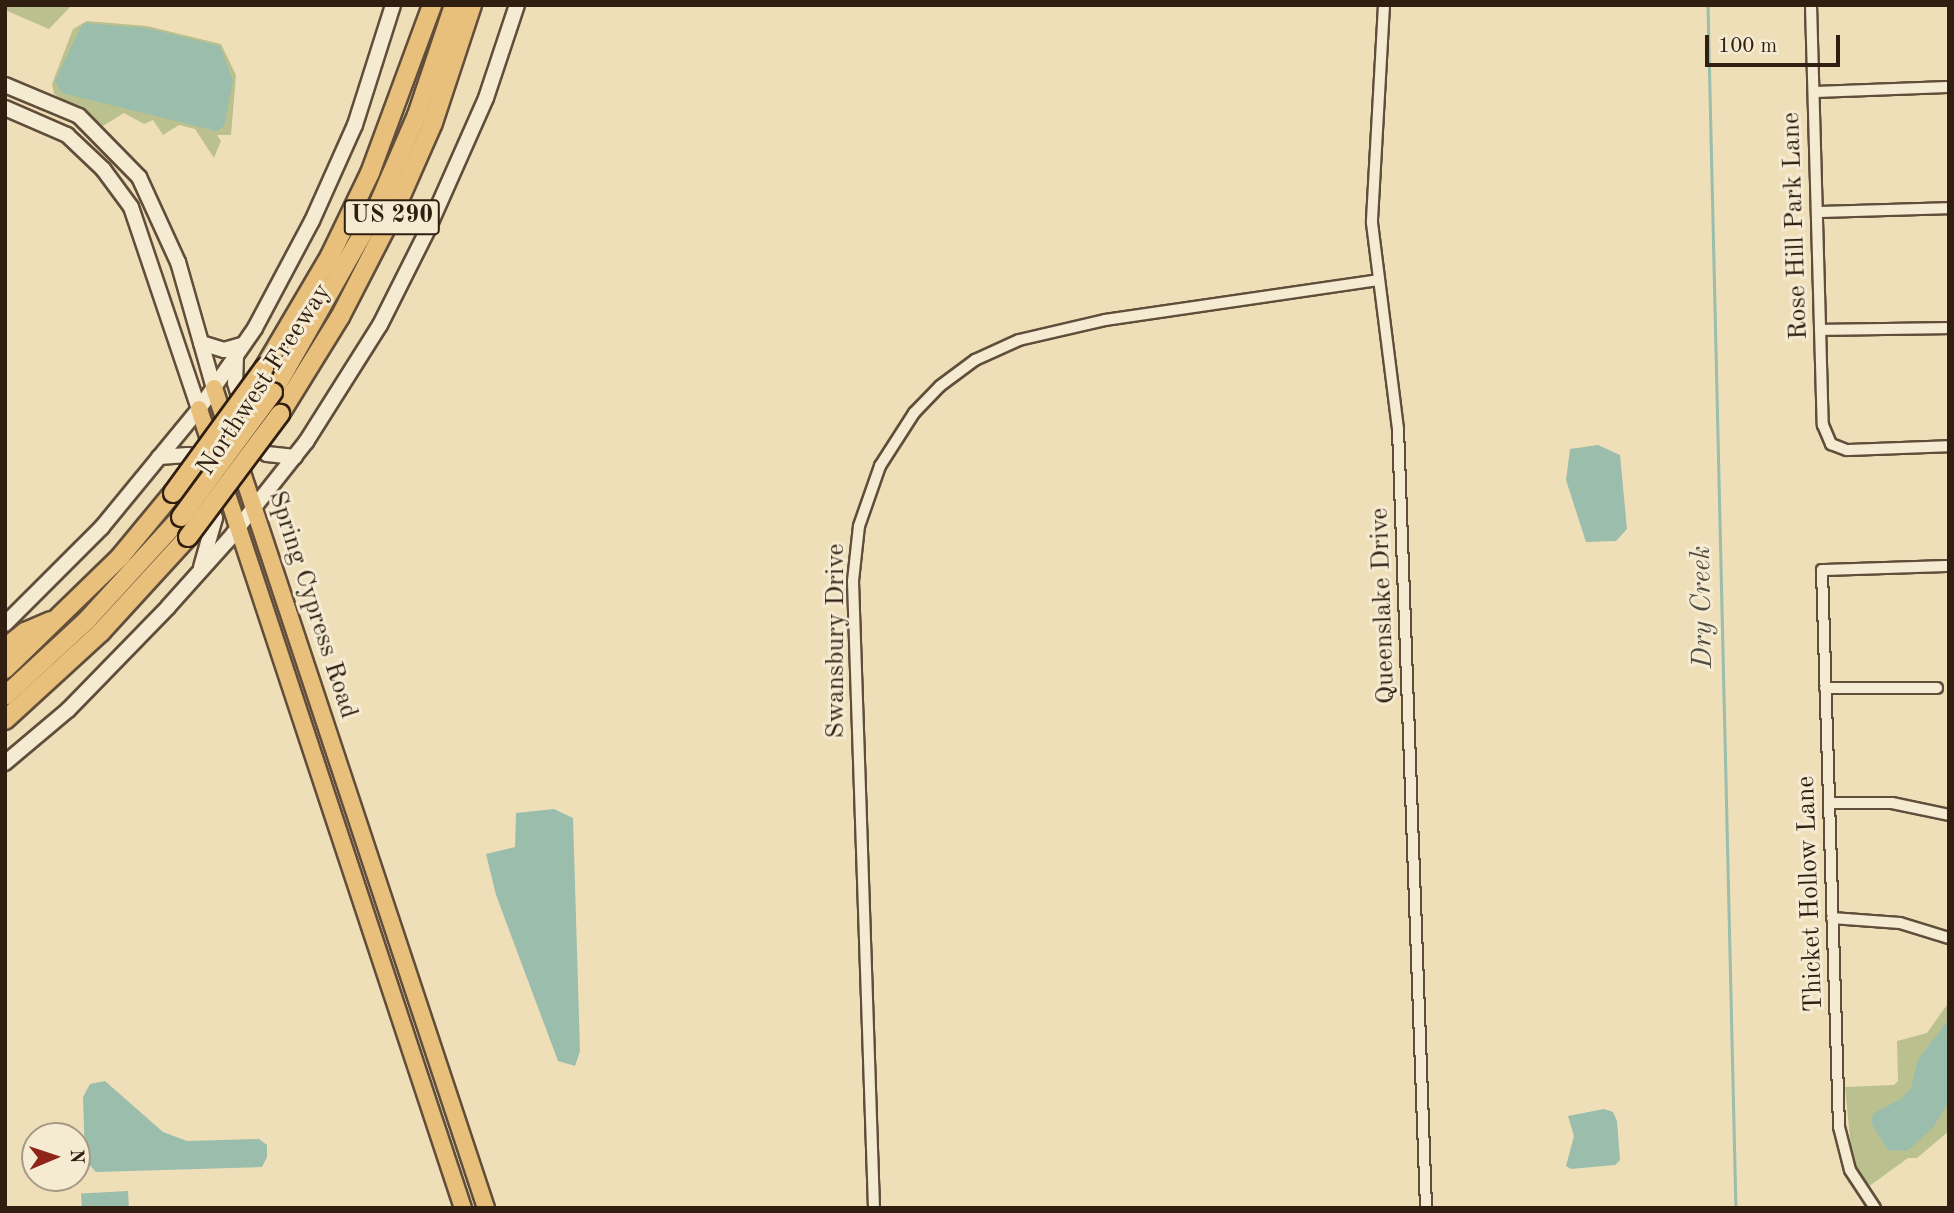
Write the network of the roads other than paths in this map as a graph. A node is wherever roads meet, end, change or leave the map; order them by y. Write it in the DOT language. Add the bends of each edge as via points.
graph roads {
  1 [pos="393,5"];
  2 [pos="432,5"];
  3 [pos="454,5"];
  4 [pos="472,5"];
  5 [pos="517,5"];
  6 [pos="1384,5"];
  7 [pos="1811,5"];
  8 [pos="5,85"];
  9 [pos="1949,87"];
  10 [pos="1814,92"];
  11 [pos="46,99"];
  12 [pos="5,108"];
  13 [pos="35,119"];
  14 [pos="1949,208"];
  15 [pos="1817,212"];
  16 [pos="161,218"];
  17 [pos="140,226"];
  18 [pos="1378,280"];
  19 [pos="1949,328"];
  20 [pos="1820,330"];
  21 [pos="201,343"];
  22 [pos="239,350"];
  23 [pos="214,388"];
  24 [pos="199,409"];
  25 [pos="1949,446"];
  26 [pos="159,457"];
  27 [pos="295,457"];
  28 [pos="253,507"];
  29 [pos="240,525"];
  30 [pos="1949,566"];
  31 [pos="201,568"];
  32 [pos="61,617"];
  33 [pos="5,624"];
  34 [pos="5,648"];
  35 [pos="5,669"];
  36 [pos="1825,688"];
  37 [pos="1937,688"];
  38 [pos="5,696"];
  39 [pos="5,720"];
  40 [pos="5,763"];
  41 [pos="342,775"];
  42 [pos="324,783"];
  43 [pos="1829,803"];
  44 [pos="1949,815"];
  45 [pos="1832,918"];
  46 [pos="1949,938"];
  47 [pos="412,985"];
  48 [pos="393,993"];
  49 [pos="466,1148"];
  50 [pos="445,1152"];
  51 [pos="463,1208"];
  52 [pos="486,1208"];
  53 [pos="874,1208"];
  54 [pos="1426,1208"];
  55 [pos="1875,1208"];
  1 -- 22 [label="main road" via="355,125 312,221"];
  2 -- 32 [label="highway, Northwest Freeway / US 290, bridge" via="370,173 330,256 264,368 173,493"];
  3 -- 38 [label="highway, bridge" via="417,115 375,212 273,392 181,517 87,620"];
  4 -- 39 [label="highway, Northwest Freeway / US 290, bridge" via="433,123 397,207 336,324 280,414 188,537 107,625"];
  5 -- 27 [label="main road" via="486,99 424,237 380,325"];
  6 -- 18 [label="street, Queenslake Drive" via="1371,191"];
  7 -- 10 [label="street, Rose Hill Park Lane"];
  8 -- 11 [label="main road, Spring Cypress Road"];
  9 -- 10 [label="street"];
  10 -- 15 [label="street, Rose Hill Park Lane"];
  11 -- 13 [label="main road"];
  11 -- 16 [label="main road, Spring Cypress Road" via="79,116 107,140 139,177"];
  12 -- 13 [label="main road, Spring Cypress Road"];
  13 -- 17 [label="main road, Spring Cypress Road" via="67,135 91,156 120,190"];
  14 -- 15 [label="street"];
  15 -- 20 [label="street, Rose Hill Park Lane"];
  16 -- 17 [label="main road"];
  16 -- 21 [label="main road, Spring Cypress Road"];
  17 -- 24 [label="main road, Spring Cypress Road"];
  18 -- 53 [label="street, Swansbury Drive" via="1105,320 1019,340 975,360 940,386 914,413 880,466 859,526 853,581"];
  18 -- 54 [label="street, Queenslake Drive" via="1398,429"];
  19 -- 20 [label="street"];
  20 -- 25 [label="street, Rose Hill Park Lane" via="1823,425 1831,444 1847,450"];
  21 -- 22 [label="main road"];
  21 -- 23 [label="main road, Spring Cypress Road"];
  22 -- 23 [label="main road"];
  22 -- 27 [label="main road" via="235,383 253,442 267,454"];
  23 -- 24 [label="main road"];
  23 -- 28 [label="main road, Spring Cypress Road"];
  24 -- 26 [label="main road"];
  24 -- 29 [label="main road, Spring Cypress Road"];
  26 -- 31 [label="main road" via="188,455 196,462 215,518"];
  26 -- 33 [label="main road" via="102,527"];
  27 -- 28 [label="main road"];
  28 -- 29 [label="main road"];
  28 -- 41 [label="main road, Spring Cypress Road"];
  29 -- 31 [label="main road"];
  29 -- 42 [label="main road, Spring Cypress Road"];
  30 -- 36 [label="street, Thicket Hollow Lane" via="1822,570"];
  31 -- 40 [label="main road" via="68,710"];
  32 -- 34 [label="highway" via="25,632"];
  32 -- 35 [label="highway, Northwest Freeway / US 290"];
  36 -- 37 [label="street"];
  36 -- 43 [label="street, Thicket Hollow Lane"];
  41 -- 42 [label="main road"];
  41 -- 47 [label="main road, Spring Cypress Road"];
  42 -- 48 [label="main road, Spring Cypress Road"];
  43 -- 44 [label="street" via="1892,803"];
  43 -- 45 [label="street, Thicket Hollow Lane"];
  45 -- 46 [label="street" via="1900,923"];
  45 -- 55 [label="street, Thicket Hollow Lane" via="1842,1144 1857,1185"];
  47 -- 48 [label="main road"];
  47 -- 49 [label="main road, Spring Cypress Road"];
  48 -- 50 [label="main road, Spring Cypress Road"];
  49 -- 50 [label="main road"];
  49 -- 52 [label="main road, Spring Cypress Road"];
  50 -- 51 [label="main road, Spring Cypress Road"];
}
